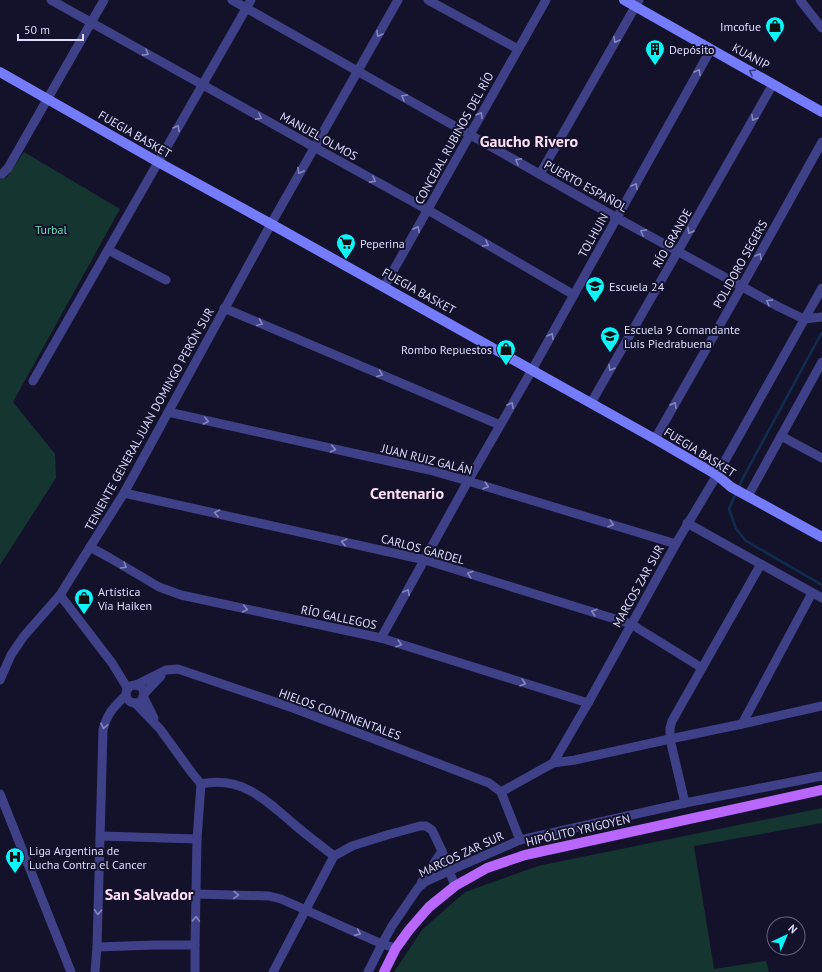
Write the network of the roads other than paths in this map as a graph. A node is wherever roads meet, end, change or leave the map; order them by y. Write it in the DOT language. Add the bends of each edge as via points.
graph roads {
  1 [pos="51,0"];
  2 [pos="104,0"];
  3 [pos="232,0"];
  4 [pos="398,0"];
  5 [pos="428,0"];
  6 [pos="546,0"];
  7 [pos="624,0"];
  8 [pos="800,0"];
  9 [pos="638,3"];
  10 [pos="249,4"];
  11 [pos="92,22"];
  12 [pos="822,28"];
  13 [pos="518,49"];
  14 [pos="711,49"];
  15 [pos="358,71"];
  16 [pos="0,72"];
  17 [pos="202,84"];
  18 [pos="773,84"];
  19 [pos="47,99"];
  20 [pos="822,112"];
  21 [pos="470,134"];
  22 [pos="822,142"];
  23 [pos="314,147"];
  24 [pos="158,162"];
  25 [pos="0,174"];
  26 [pos="540,174"];
  27 [pos="428,210"];
  28 [pos="617,218"];
  29 [pos="271,224"];
  30 [pos="108,250"];
  31 [pos="678,251"];
  32 [pos="166,280"];
  33 [pos="742,286"];
  34 [pos="384,287"];
  35 [pos="822,288"];
  36 [pos="574,295"];
  37 [pos="224,308"];
  38 [pos="819,317"];
  39 [pos="804,319"];
  40 [pos="821,368"];
  41 [pos="532,370"];
  42 [pos="33,381"];
  43 [pos="591,403"];
  44 [pos="168,412"];
  45 [pos="500,425"];
  46 [pos="781,436"];
  47 [pos="655,439"];
  48 [pos="822,458"];
  49 [pos="717,475"];
  50 [pos="468,481"];
  51 [pos="124,492"];
  52 [pos="748,496"];
  53 [pos="688,523"];
  54 [pos="822,537"];
  55 [pos="676,544"];
  56 [pos="90,547"];
  57 [pos="425,560"];
  58 [pos="761,564"];
  59 [pos="812,593"];
  60 [pos="60,595"];
  61 [pos="822,598"];
  62 [pos="631,624"];
  63 [pos="381,638"];
  64 [pos="702,668"];
  65 [pos="166,670"];
  66 [pos="0,680"];
  67 [pos="131,689"];
  68 [pos="143,695"];
  69 [pos="822,697"];
  70 [pos="135,702"];
  71 [pos="588,703"];
  72 [pos="820,706"];
  73 [pos="742,724"];
  74 [pos="160,729"];
  75 [pos="670,739"];
  76 [pos="553,763"];
  77 [pos="822,776"];
  78 [pos="202,784"];
  79 [pos="822,790"];
  80 [pos="501,792"];
  81 [pos="0,794"];
  82 [pos="684,803"];
  83 [pos="101,836"];
  84 [pos="197,839"];
  85 [pos="520,840"];
  86 [pos="442,851"];
  87 [pos="334,856"];
  88 [pos="449,870"];
  89 [pos="455,886"];
  90 [pos="418,888"];
  91 [pos="196,894"];
  92 [pos="306,910"];
  93 [pos="382,944"];
  94 [pos="195,945"];
  95 [pos="98,947"];
  96 [pos="396,948"];
  97 [pos="71,972"];
  98 [pos="96,972"];
  99 [pos="195,972"];
  100 [pos="273,972"];
  101 [pos="368,972"];
  102 [pos="384,972"];
  1 -- 11 [label="street, MANUEL OLMOS"];
  2 -- 11 [label="street"];
  3 -- 10 [label="street, PUERTO ESPAÑOL"];
  4 -- 15 [label="street, TENIENTE GENERAL JUAN DOMINGO PERÓN SUR, one-way"];
  5 -- 13 [label="street"];
  6 -- 13 [label="street, CONCEJAL RUBINOS DEL RÍO"];
  7 -- 9 [label="main road, KUANIP"];
  8 -- 12 [label="street"];
  9 -- 14 [label="main road, KUANIP"];
  9 -- 26 [label="street, one-way"];
  10 -- 15 [label="street, PUERTO ESPAÑOL"];
  10 -- 17 [label="street"];
  11 -- 17 [label="street, MANUEL OLMOS, one-way"];
  11 -- 19 [label="street"];
  21 -- 13 [label="street, CONCEJAL RUBINOS DEL RÍO, one-way"];
  18 -- 14 [label="main road, KUANIP, one-way"];
  28 -- 14 [label="street, TOLHUIN, one-way"];
  21 -- 15 [label="street, PUERTO ESPAÑOL, one-way"];
  15 -- 23 [label="street, TENIENTE GENERAL JUAN DOMINGO PERÓN SUR"];
  16 -- 19 [label="main road, FUEGIA BASKET"];
  17 -- 23 [label="street, MANUEL OLMOS, one-way"];
  24 -- 17 [label="street, one-way"];
  18 -- 20 [label="main road, KUANIP"];
  18 -- 31 [label="street, RÍO GRANDE, one-way"];
  19 -- 24 [label="main road, FUEGIA BASKET"];
  19 -- 25 [label="street" via="8,168"];
  26 -- 21 [label="street, PUERTO ESPAÑOL, one-way"];
  21 -- 27 [label="street, CONCEJAL RUBINOS DEL RÍO"];
  33 -- 22 [label="street, POLIDORO SEGERS, one-way"];
  23 -- 27 [label="street, MANUEL OLMOS, one-way"];
  23 -- 29 [label="street, TENIENTE GENERAL JUAN DOMINGO PERÓN SUR, one-way"];
  24 -- 29 [label="main road, FUEGIA BASKET"];
  24 -- 30 [label="street"];
  26 -- 28 [label="street, PUERTO ESPAÑOL"];
  34 -- 27 [label="street, CONCEJAL RUBINOS DEL RÍO, one-way"];
  27 -- 36 [label="street, MANUEL OLMOS, one-way"];
  31 -- 28 [label="street, PUERTO ESPAÑOL, one-way"];
  28 -- 36 [label="street, TOLHUIN"];
  29 -- 34 [label="main road, FUEGIA BASKET"];
  29 -- 37 [label="street, TENIENTE GENERAL JUAN DOMINGO PERÓN SUR"];
  30 -- 32 [label="street"];
  30 -- 42 [label="street"];
  31 -- 33 [label="street, PUERTO ESPAÑOL"];
  31 -- 43 [label="street, RÍO GRANDE, one-way"];
  39 -- 33 [label="street, PUERTO ESPAÑOL, one-way"];
  47 -- 33 [label="street, POLIDORO SEGERS, one-way"];
  34 -- 41 [label="main road, FUEGIA BASKET"];
  35 -- 39 [label="street, MARCOS ZAR SUR"];
  41 -- 36 [label="street, TOLHUIN, one-way"];
  37 -- 44 [label="street, TENIENTE GENERAL JUAN DOMINGO PERÓN SUR"];
  37 -- 45 [label="street, one-way"];
  38 -- 39 [label="street"];
  39 -- 49 [label="street, MARCOS ZAR SUR"];
  40 -- 46 [label="street"];
  41 -- 43 [label="main road, FUEGIA BASKET"];
  45 -- 41 [label="street, TOLHUIN, one-way"];
  43 -- 47 [label="main road, FUEGIA BASKET"];
  44 -- 50 [label="street, JUAN RUIZ GALÁN, one-way"];
  44 -- 51 [label="street, TENIENTE GENERAL JUAN DOMINGO PERÓN SUR"];
  45 -- 50 [label="street, TOLHUIN"];
  46 -- 48 [label="street"];
  46 -- 52 [label="street"];
  47 -- 49 [label="main road, FUEGIA BASKET"];
  49 -- 52 [label="main road, FUEGIA BASKET" via="731,487"];
  49 -- 53 [label="street, MARCOS ZAR SUR"];
  50 -- 55 [label="street, JUAN RUIZ GALÁN, one-way"];
  50 -- 57 [label="street, TOLHUIN"];
  51 -- 56 [label="street, TENIENTE GENERAL JUAN DOMINGO PERÓN SUR"];
  57 -- 51 [label="street, CARLOS GARDEL, one-way"];
  52 -- 54 [label="main road, FUEGIA BASKET"];
  53 -- 55 [label="street, MARCOS ZAR SUR"];
  53 -- 58 [label="street"];
  55 -- 62 [label="street, MARCOS ZAR SUR"];
  56 -- 60 [label="street, TENIENTE GENERAL JUAN DOMINGO PERÓN SUR"];
  56 -- 63 [label="street, RÍO GALLEGOS, one-way" via="159,588 181,595"];
  62 -- 57 [label="street, CARLOS GARDEL, one-way"];
  63 -- 57 [label="street, TOLHUIN, one-way"];
  58 -- 59 [label="street"];
  58 -- 64 [label="street"];
  59 -- 61 [label="street"];
  59 -- 73 [label="street"];
  60 -- 66 [label="street, TENIENTE GENERAL JUAN DOMINGO PERÓN SUR" via="19,642"];
  60 -- 67 [label="street"];
  62 -- 64 [label="street, CARLOS GARDEL"];
  62 -- 71 [label="street, MARCOS ZAR SUR"];
  63 -- 71 [label="street, RÍO GALLEGOS, one-way"];
  64 -- 75 [label="street" via="672,721"];
  65 -- 67 [label="street"];
  65 -- 68 [label="street"];
  65 -- 80 [label="street, HIELOS CONTINENTALES" via="178,669 293,708 489,783"];
  67 -- 68 [label="street" via="139,686"];
  67 -- 70 [label="street" via="130,701"];
  67 -- 83 [label="street, one-way" via="113,708 103,730"];
  68 -- 70 [label="street" via="140,701"];
  68 -- 74 [label="street"];
  69 -- 72 [label="street"];
  70 -- 74 [label="street"];
  71 -- 76 [label="street, MARCOS ZAR SUR"];
  72 -- 73 [label="street"];
  73 -- 75 [label="street"];
  74 -- 78 [label="street"];
  75 -- 76 [label="street"];
  75 -- 82 [label="street"];
  76 -- 80 [label="street"];
  77 -- 82 [label="street, MARCOS ZAR SUR"];
  78 -- 84 [label="street"];
  78 -- 87 [label="street" via="226,782 254,792"];
  79 -- 89 [label="main road, HIPÓLITO YRIGOYEN" via="525,855 487,868"];
  80 -- 85 [label="street"];
  81 -- 97 [label="street"];
  82 -- 85 [label="street, MARCOS ZAR SUR"];
  83 -- 84 [label="street"];
  83 -- 95 [label="street, one-way"];
  84 -- 91 [label="street"];
  85 -- 88 [label="street, MARCOS ZAR SUR"];
  86 -- 87 [label="street" via="432,830 420,826 352,846"];
  86 -- 88 [label="street"];
  86 -- 90 [label="street"];
  87 -- 92 [label="street"];
  88 -- 89 [label="street"];
  88 -- 90 [label="street, MARCOS ZAR SUR"];
  89 -- 96 [label="main road, HIPÓLITO YRIGOYEN" via="429,907"];
  90 -- 93 [label="street, MARCOS ZAR SUR"];
  91 -- 92 [label="street, one-way" via="269,896"];
  94 -- 91 [label="street, one-way"];
  92 -- 93 [label="street, one-way"];
  92 -- 100 [label="street"];
  93 -- 96 [label="street"];
  93 -- 101 [label="street, MARCOS ZAR SUR"];
  94 -- 95 [label="street"];
  94 -- 99 [label="street"];
  95 -- 98 [label="street"];
  96 -- 102 [label="main road, HIPÓLITO YRIGOYEN"];
}
